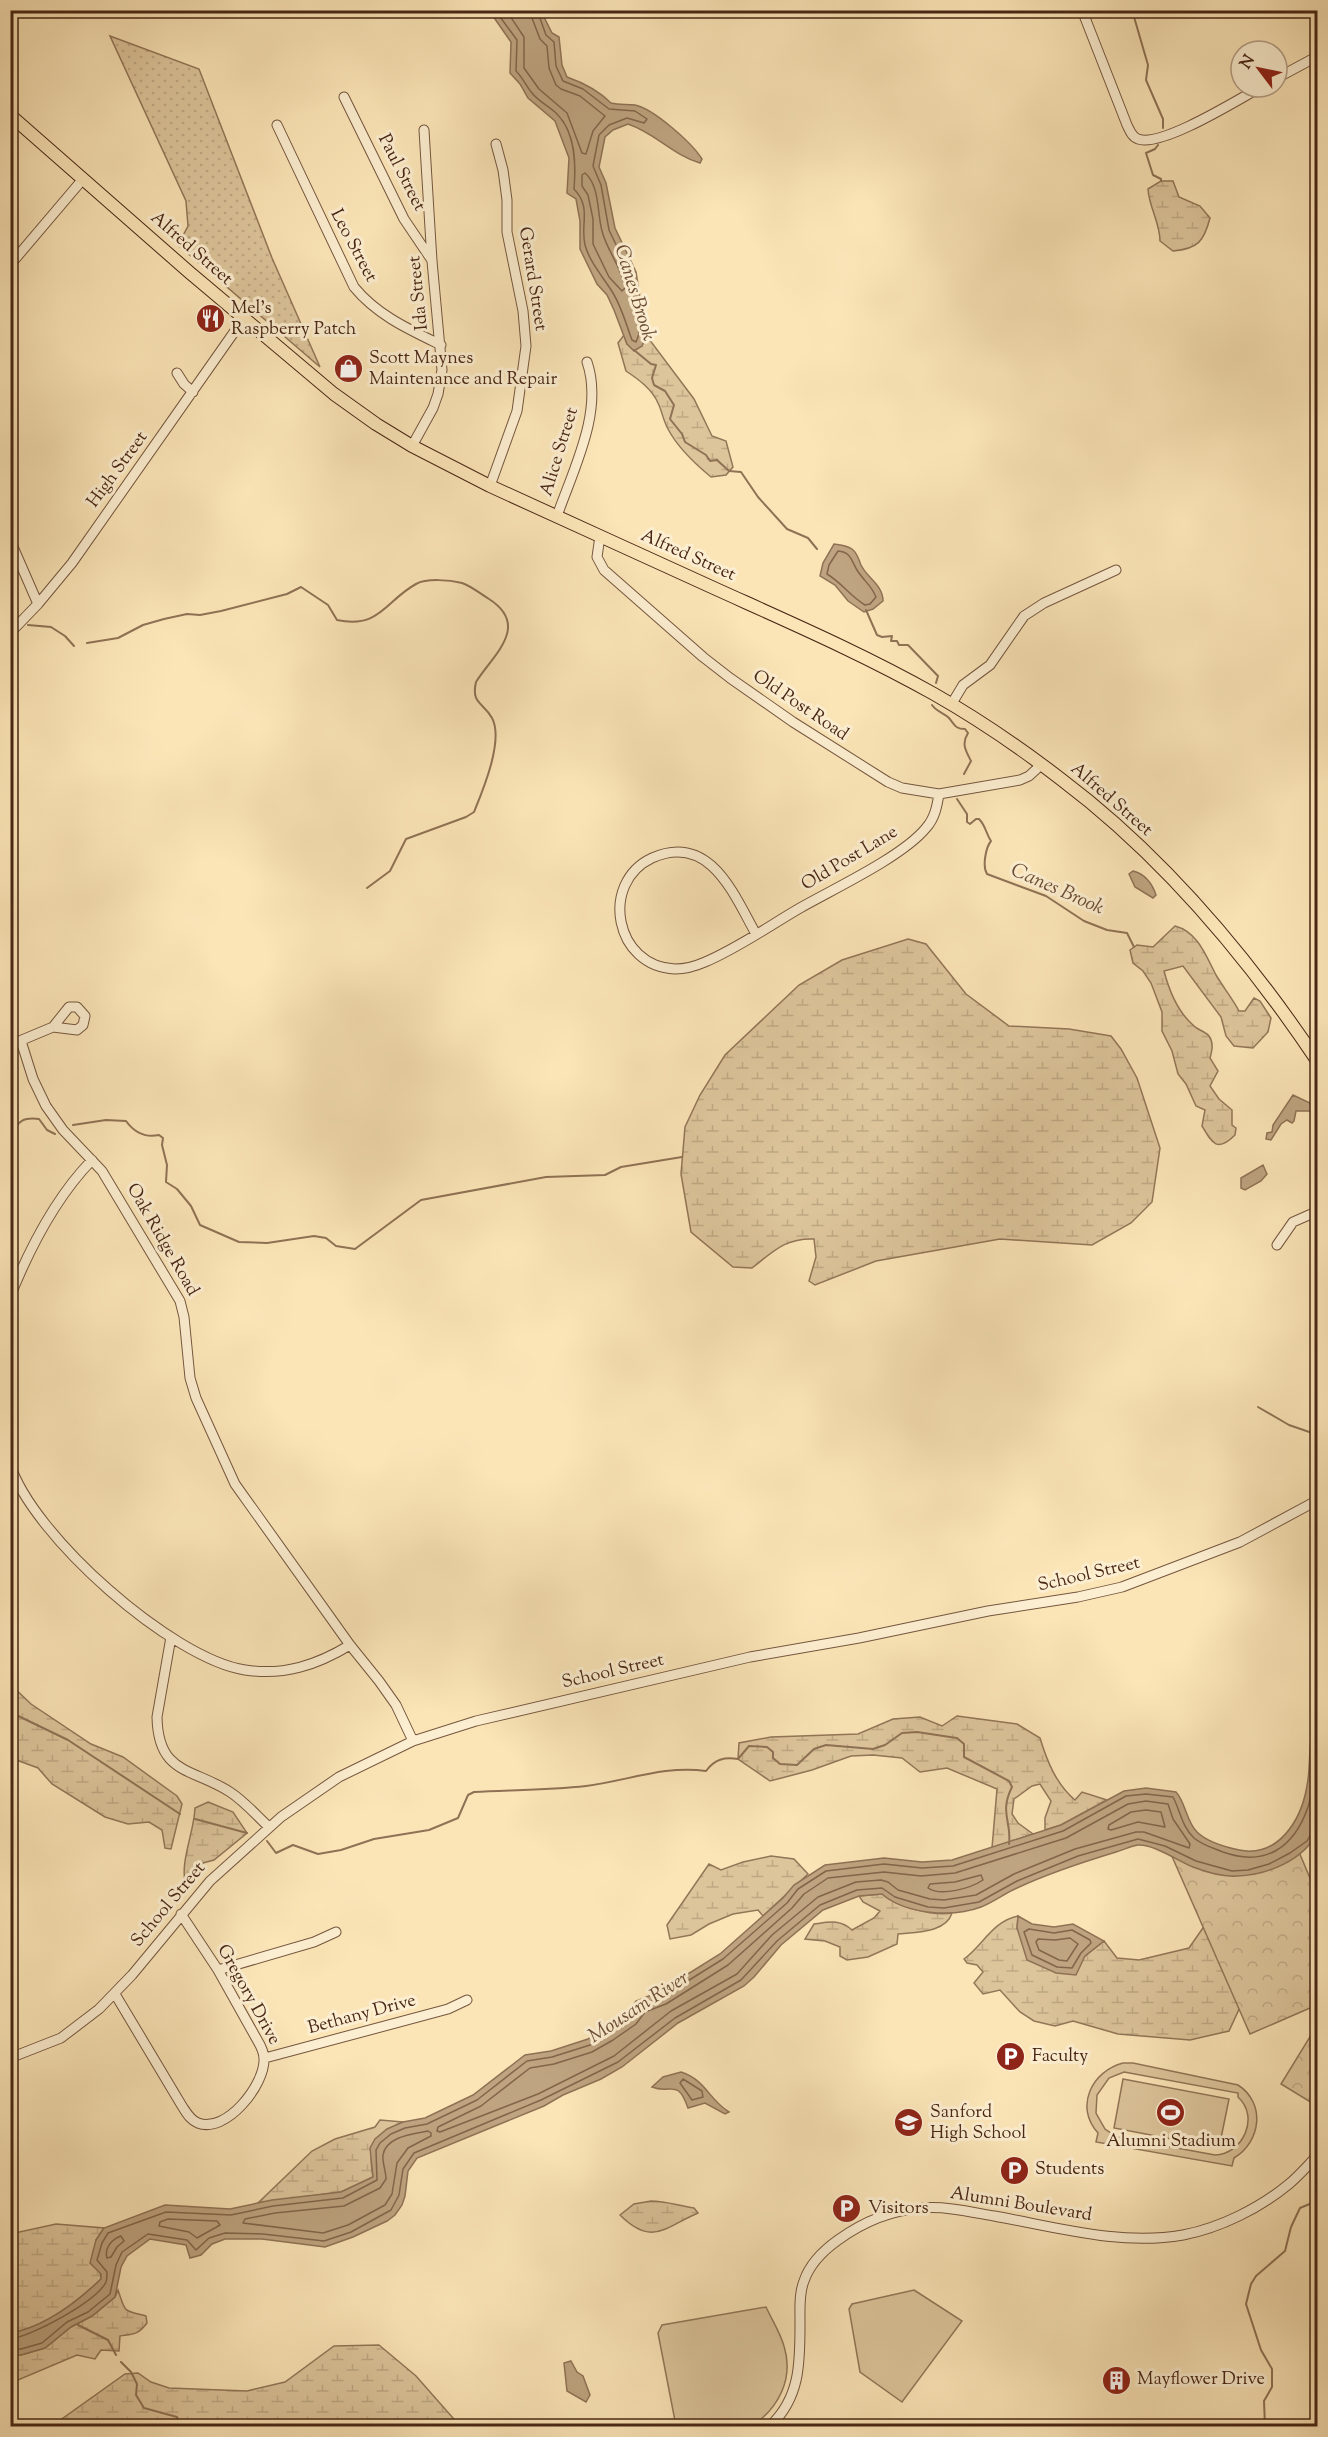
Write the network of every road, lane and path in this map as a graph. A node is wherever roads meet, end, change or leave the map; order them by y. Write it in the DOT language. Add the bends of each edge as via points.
graph roads {
  1 [pos="1082,10"];
  2 [pos="1317,57"];
  3 [pos="1289,72"];
  4 [pos="344,97"];
  5 [pos="1238,99"];
  6 [pos="10,115"];
  7 [pos="277,125"];
  8 [pos="424,130"];
  9 [pos="496,144"];
  10 [pos="83,179"];
  11 [pos="432,261"];
  12 [pos="10,265"];
  13 [pos="244,318"];
  14 [pos="441,345"];
  15 [pos="587,362"];
  16 [pos="177,373"];
  17 [pos="193,392"];
  18 [pos="412,446"];
  19 [pos="490,486"];
  20 [pos="557,516"];
  21 [pos="600,536"];
  22 [pos="10,540"];
  23 [pos="1116,570"];
  24 [pos="38,604"];
  25 [pos="10,633"];
  26 [pos="951,705"];
  27 [pos="1041,765"];
  28 [pos="939,794"];
  29 [pos="756,934"];
  30 [pos="52,1027"];
  31 [pos="21,1041"];
  32 [pos="10,1045"];
  33 [pos="1317,1062"];
  34 [pos="93,1160"];
  35 [pos="1317,1211"];
  36 [pos="1277,1245"];
  37 [pos="10,1297"];
  38 [pos="10,1464"];
  39 [pos="1317,1500"];
  40 [pos="171,1637"];
  41 [pos="350,1645"];
  42 [pos="413,1742"];
  43 [pos="268,1827"];
  44 [pos="181,1914"];
  45 [pos="336,1932"];
  46 [pos="218,1970"];
  47 [pos="115,1994"];
  48 [pos="467,2000"];
  49 [pos="10,2058"];
  50 [pos="265,2058"];
  51 [pos="1317,2155"];
  52 [pos="770,2427"];
  1 -- 5 [label="street" via="1132,135 1153,140"];
  2 -- 3 [label="street"];
  4 -- 11 [label="street, Paul Street" via="404,219"];
  6 -- 10 [label="main road, Alfred Street"];
  7 -- 14 [label="street, Leo Street" via="354,287 382,314"];
  8 -- 11 [label="street, Ida Street"];
  9 -- 19 [label="street, Gerard Street" via="503,170 507,232 526,346 517,411"];
  10 -- 12 [label="street"];
  10 -- 13 [label="main road, Alfred Street"];
  11 -- 14 [label="street, Ida Street"];
  13 -- 17 [label="street, High Street"];
  13 -- 18 [label="main road, Alfred Street" via="334,394"];
  14 -- 18 [label="street, Ida Street" via="438,394"];
  15 -- 20 [label="street, Alice Street" via="593,381 593,404"];
  16 -- 17 [label="street"];
  17 -- 24 [label="street, High Street" via="98,528"];
  18 -- 19 [label="main road, Alfred Street"];
  19 -- 20 [label="main road, Alfred Street"];
  20 -- 21 [label="main road, Alfred Street"];
  21 -- 26 [label="main road, Alfred Street" via="843,646"];
  21 -- 28 [label="street, Old Post Road" via="597,556 604,570 730,678 871,773 902,788"];
  22 -- 24 [label="street"];
  23 -- 26 [label="street" via="1024,616 990,665 963,685"];
  24 -- 25 [label="street, High Street"];
  26 -- 27 [label="main road, Alfred Street"];
  27 -- 28 [label="street, Old Post Road" via="1020,780"];
  27 -- 33 [label="main road, Alfred Street" via="1112,822 1197,905 1269,992"];
  28 -- 29 [label="street, Old Post Lane" via="930,822 910,843"];
  29 -- 29 [label="street, Old Post Lane" via="694,966 664,968 646,960 626,938 619,919 621,893 634,872 646,862 669,853 693,855 720,873"];
  30 -- 31 [label="street"];
  31 -- 32 [label="street"];
  31 -- 34 [label="street, Oak Ridge Road" via="46,1106"];
  34 -- 37 [label="street" via="56,1204"];
  34 -- 41 [label="street, Oak Ridge Road" via="112,1185 180,1301 196,1398 235,1484"];
  35 -- 36 [label="street" via="1293,1222"];
  38 -- 40 [label="street" via="27,1500 83,1565"];
  39 -- 42 [label="street, School Street" via="1240,1542 1122,1587 750,1657 483,1719"];
  40 -- 41 [label="street" via="218,1663 260,1672 308,1666"];
  40 -- 43 [label="street" via="157,1717 162,1748 187,1773 228,1790"];
  41 -- 42 [label="street, Oak Ridge Road" via="396,1705"];
  42 -- 43 [label="street, School Street" via="339,1777"];
  43 -- 44 [label="street, School Street" via="231,1859"];
  44 -- 46 [label="street, Gregory Drive"];
  44 -- 47 [label="street, School Street"];
  45 -- 46 [label="street"];
  46 -- 50 [label="street, Gregory Drive"];
  47 -- 49 [label="street, School Street" via="61,2038"];
  47 -- 50 [label="street, Gregory Drive" via="182,2106 197,2122 215,2123 240,2106 258,2083"];
  48 -- 50 [label="street, Bethany Drive" via="448,2009"];
  51 -- 52 [label="street, Alumni Boulevard" via="1288,2185 1263,2202 1232,2219 1183,2235 1119,2238 932,2207 892,2213 867,2222 825,2250 807,2274 801,2293 797,2380 785,2410"];
}
